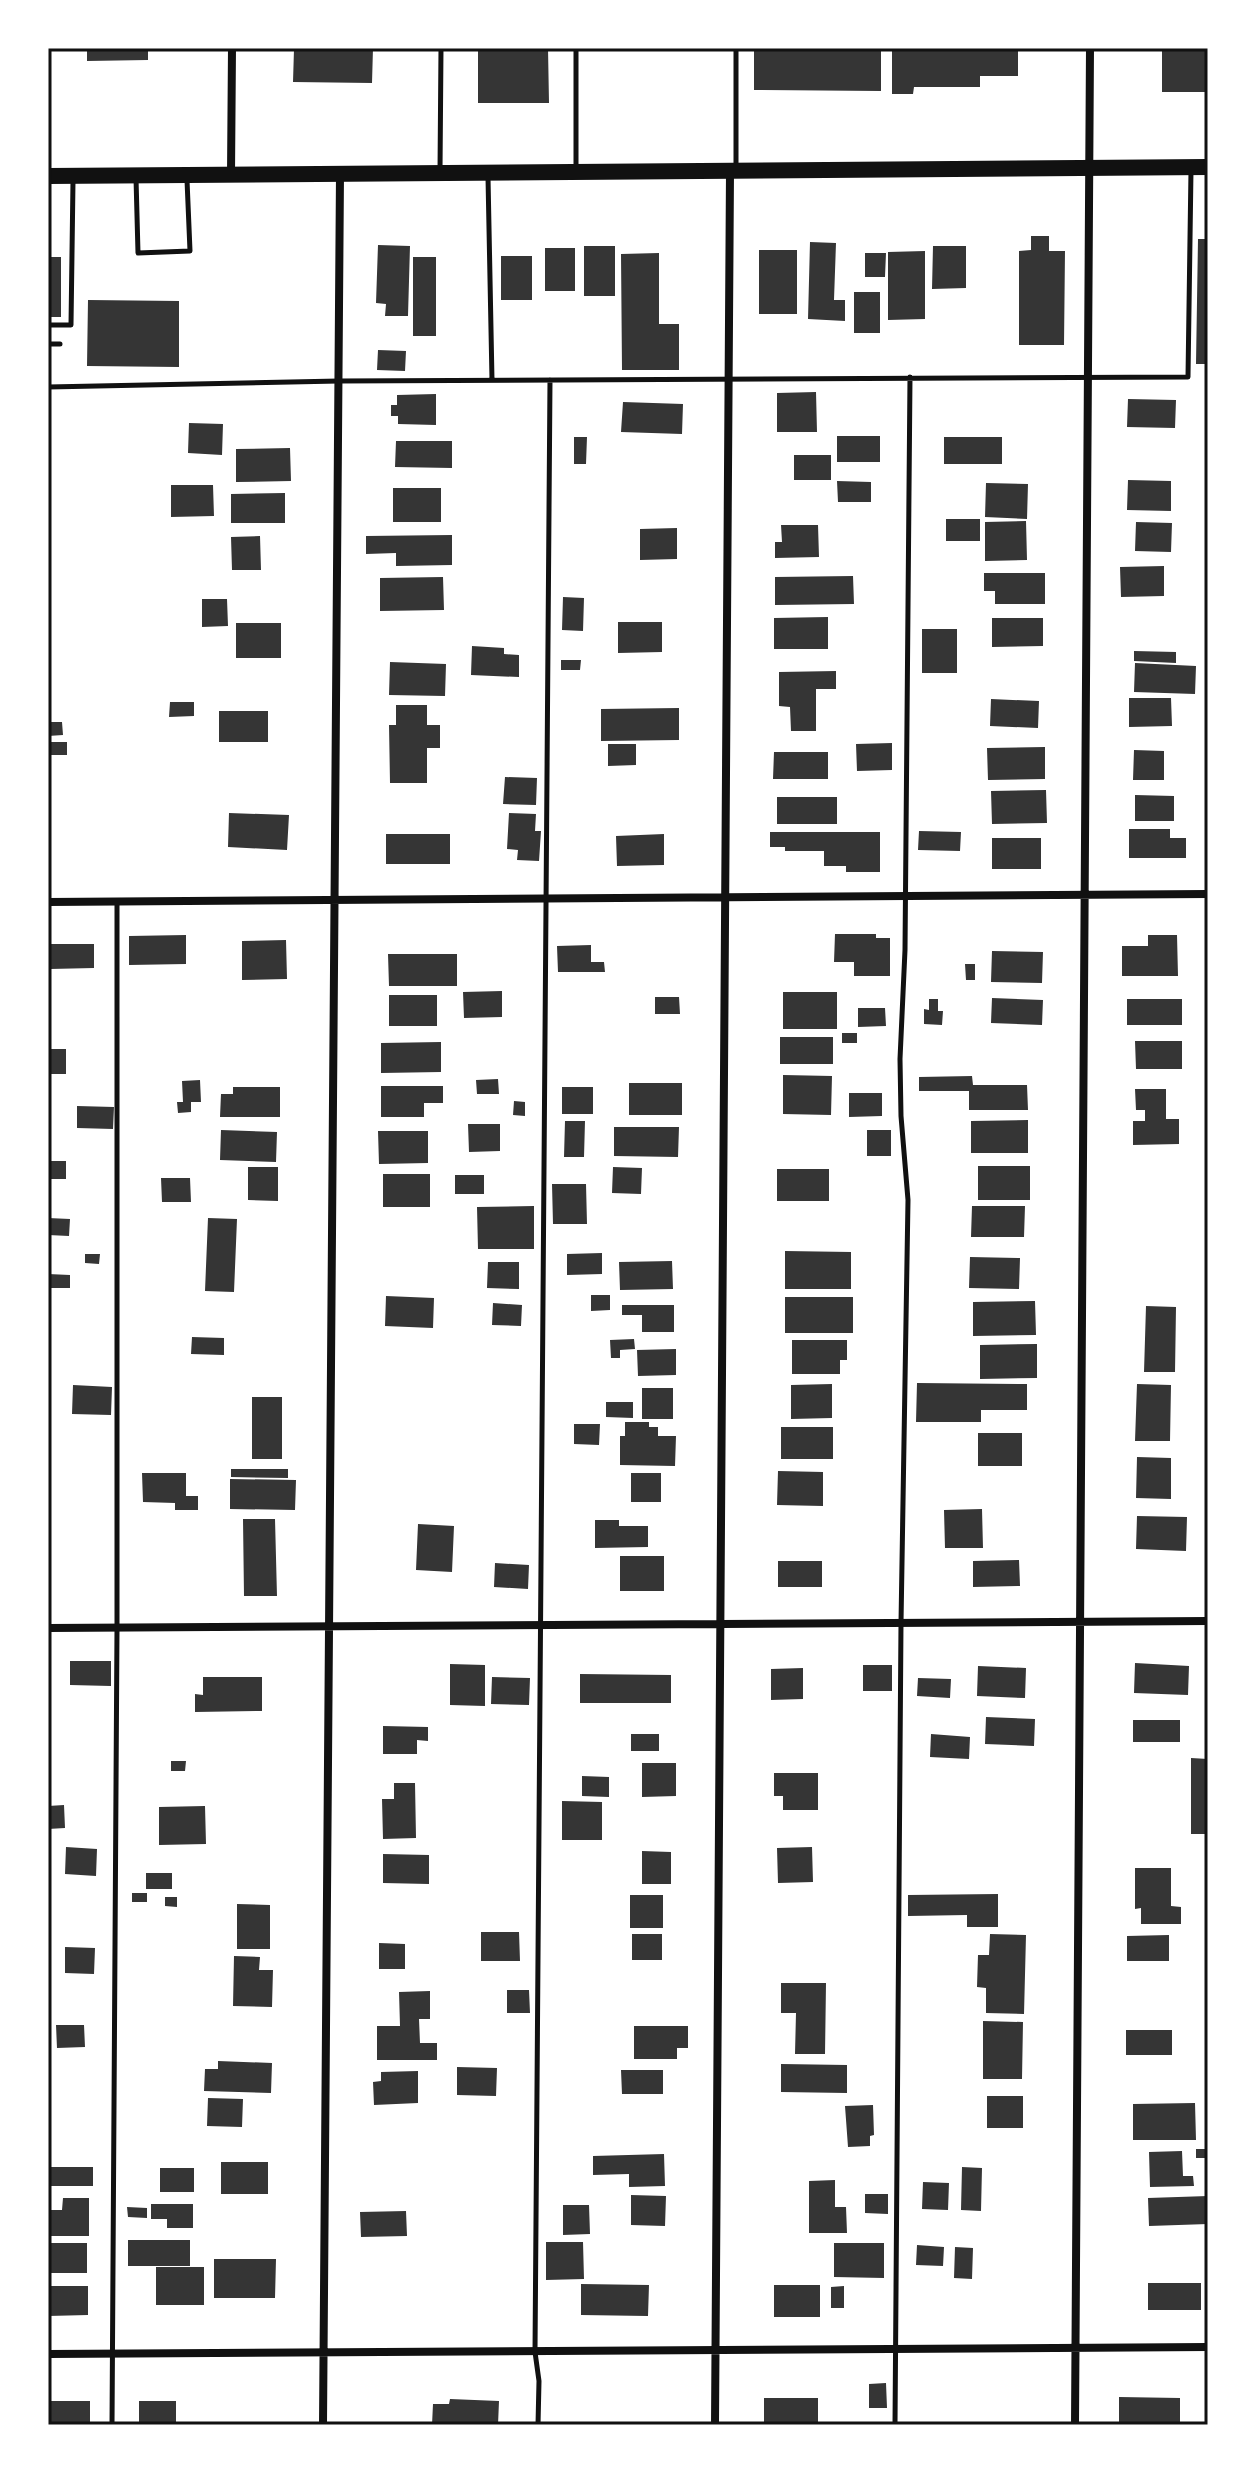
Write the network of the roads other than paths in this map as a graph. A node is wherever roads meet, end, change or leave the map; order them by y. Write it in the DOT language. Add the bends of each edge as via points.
graph roads {
  1 [pos="232,48"];
  2 [pos="441,48"];
  3 [pos="576,48"];
  4 [pos="736,48"];
  5 [pos="1090,48"];
  6 [pos="1200,167"];
  7 [pos="1090,168"];
  8 [pos="576,172"];
  9 [pos="733,172"];
  10 [pos="440,173"];
  11 [pos="488,173"];
  12 [pos="231,174"];
  13 [pos="340,174"];
  14 [pos="136,175"];
  15 [pos="187,175"];
  16 [pos="48,176"];
  17 [pos="74,176"];
  18 [pos="48,325"];
  19 [pos="48,344"];
  20 [pos="60,344"];
  21 [pos="1088,376"];
  22 [pos="910,377"];
  23 [pos="729,379"];
  24 [pos="492,380"];
  25 [pos="550,380"];
  26 [pos="339,381"];
  27 [pos="48,387"];
  28 [pos="1085,894"];
  29 [pos="1208,894"];
  30 [pos="905,896"];
  31 [pos="725,897"];
  32 [pos="546,899"];
  33 [pos="335,900"];
  34 [pos="117,901"];
  35 [pos="48,902"];
  36 [pos="1208,1621"];
  37 [pos="1080,1622"];
  38 [pos="901,1623"];
  39 [pos="721,1624"];
  40 [pos="541,1625"];
  41 [pos="330,1626"];
  42 [pos="48,1628"];
  43 [pos="117,1628"];
  44 [pos="1208,2347"];
  45 [pos="1075,2348"];
  46 [pos="896,2350"];
  47 [pos="716,2351"];
  48 [pos="324,2352"];
  49 [pos="535,2352"];
  50 [pos="48,2354"];
  51 [pos="112,2354"];
  52 [pos="112,2425"];
  53 [pos="323,2425"];
  54 [pos="538,2425"];
  55 [pos="715,2425"];
  56 [pos="895,2425"];
  57 [pos="1075,2425"];
  1 -- 12 [label="street"];
  2 -- 10 [label="lane"];
  3 -- 8 [label="lane"];
  4 -- 9 [label="lane"];
  5 -- 7 [label="street"];
  6 -- 7 [label="main road"];
  6 -- 21 [label="lane" via="1188,377"];
  7 -- 9 [label="main road"];
  7 -- 21 [label="street"];
  8 -- 9 [label="main road"];
  8 -- 11 [label="main road"];
  9 -- 23 [label="street"];
  10 -- 11 [label="main road"];
  10 -- 13 [label="main road"];
  11 -- 24 [label="lane"];
  12 -- 13 [label="main road"];
  12 -- 15 [label="main road"];
  13 -- 26 [label="street"];
  14 -- 15 [label="main road"];
  14 -- 15 [label="lane" via="138,253 190,251"];
  14 -- 17 [label="main road"];
  16 -- 17 [label="main road"];
  17 -- 18 [label="lane" via="71,325"];
  19 -- 20 [label="lane"];
  21 -- 22 [label="lane"];
  21 -- 28 [label="street"];
  22 -- 23 [label="lane"];
  22 -- 30 [label="lane"];
  23 -- 25 [label="lane"];
  23 -- 31 [label="street"];
  24 -- 25 [label="lane"];
  24 -- 26 [label="lane"];
  25 -- 32 [label="lane"];
  26 -- 27 [label="lane"];
  26 -- 33 [label="street"];
  28 -- 29 [label="street"];
  28 -- 30 [label="street"];
  28 -- 37 [label="street"];
  30 -- 31 [label="street"];
  30 -- 38 [label="lane" via="900,1059 908,1200"];
  31 -- 32 [label="street"];
  31 -- 39 [label="street"];
  32 -- 33 [label="street"];
  32 -- 40 [label="lane"];
  33 -- 34 [label="street"];
  33 -- 41 [label="street"];
  34 -- 35 [label="street"];
  34 -- 43 [label="lane"];
  36 -- 37 [label="street"];
  37 -- 38 [label="street"];
  37 -- 45 [label="street"];
  38 -- 39 [label="street"];
  38 -- 46 [label="lane"];
  39 -- 40 [label="street"];
  39 -- 47 [label="street"];
  40 -- 41 [label="street"];
  40 -- 49 [label="lane"];
  41 -- 43 [label="street"];
  41 -- 48 [label="street"];
  42 -- 43 [label="street"];
  43 -- 51 [label="lane"];
  44 -- 45 [label="street"];
  45 -- 46 [label="street"];
  45 -- 57 [label="street"];
  46 -- 47 [label="street"];
  46 -- 56 [label="lane"];
  47 -- 49 [label="street"];
  47 -- 55 [label="street"];
  48 -- 49 [label="street"];
  48 -- 51 [label="street"];
  48 -- 53 [label="street"];
  49 -- 54 [label="lane"];
  50 -- 51 [label="street"];
  51 -- 52 [label="lane"];
}
